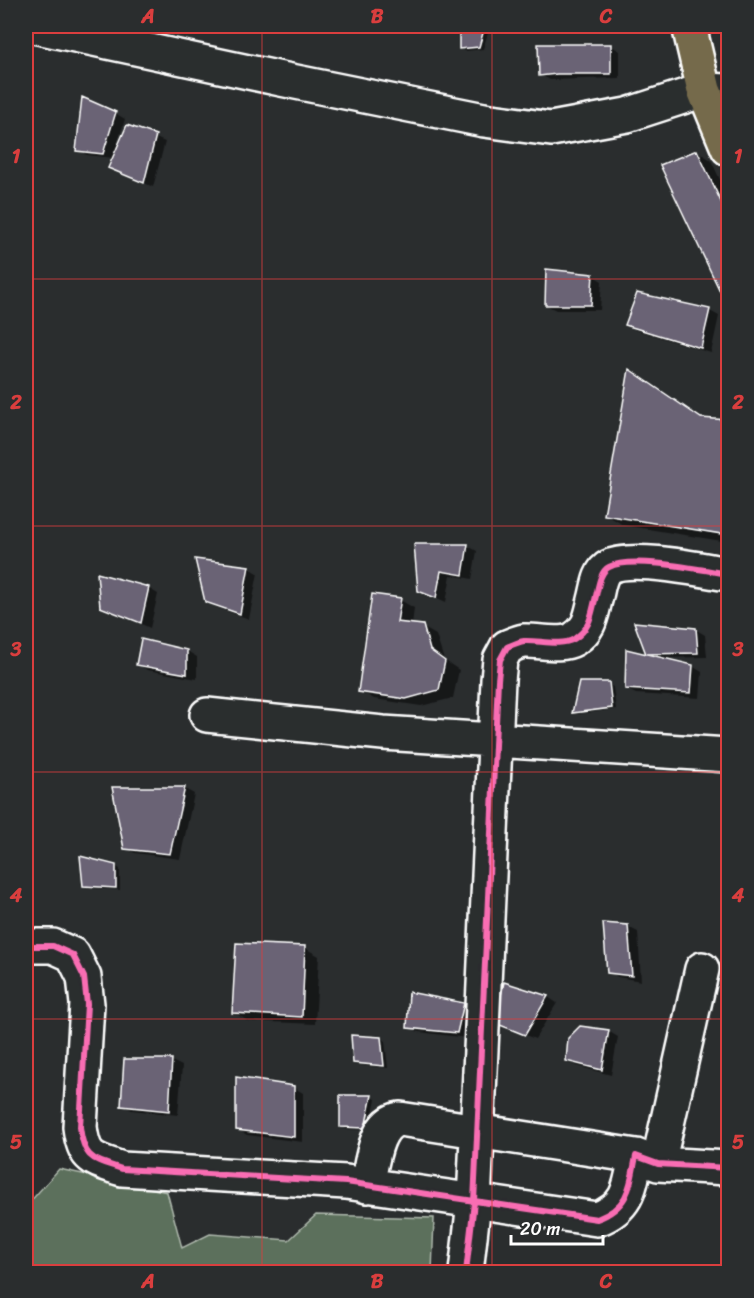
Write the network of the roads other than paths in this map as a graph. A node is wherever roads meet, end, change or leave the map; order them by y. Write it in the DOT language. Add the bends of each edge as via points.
graph roads {
  1 [pos="33,26"];
  2 [pos="689,26"];
  3 [pos="716,91"];
  4 [pos="729,148"];
  5 [pos="729,574"];
  6 [pos="207,715"];
  7 [pos="495,740"];
  8 [pos="729,755"];
  9 [pos="26,946"];
  10 [pos="702,969"];
  11 [pos="478,1131"];
  12 [pos="647,1160"];
  13 [pos="729,1168"];
  14 [pos="367,1186"];
  15 [pos="474,1202"];
  16 [pos="466,1272"];
  1 -- 3 [label="street" via="484,120 551,129 627,115"];
  2 -- 3 [label="main road"];
  3 -- 4 [label="main road"];
  5 -- 7 [label="street" via="654,563 608,567 602,574 589,626 582,633 572,640 521,641 507,647 500,660"];
  6 -- 7 [label="street"];
  7 -- 8 [label="street"];
  7 -- 11 [label="street"];
  9 -- 14 [label="street" via="53,946 73,954 84,977 87,1004 80,1127 82,1146 93,1160 122,1169"];
  10 -- 12 [label="street"];
  11 -- 12 [label="street"];
  11 -- 14 [label="street" via="392,1120 379,1138"];
  11 -- 15 [label="street"];
  12 -- 13 [label="street"];
  12 -- 15 [label="street" via="613,1213 597,1219"];
  14 -- 15 [label="street"];
  15 -- 16 [label="street"];
}
